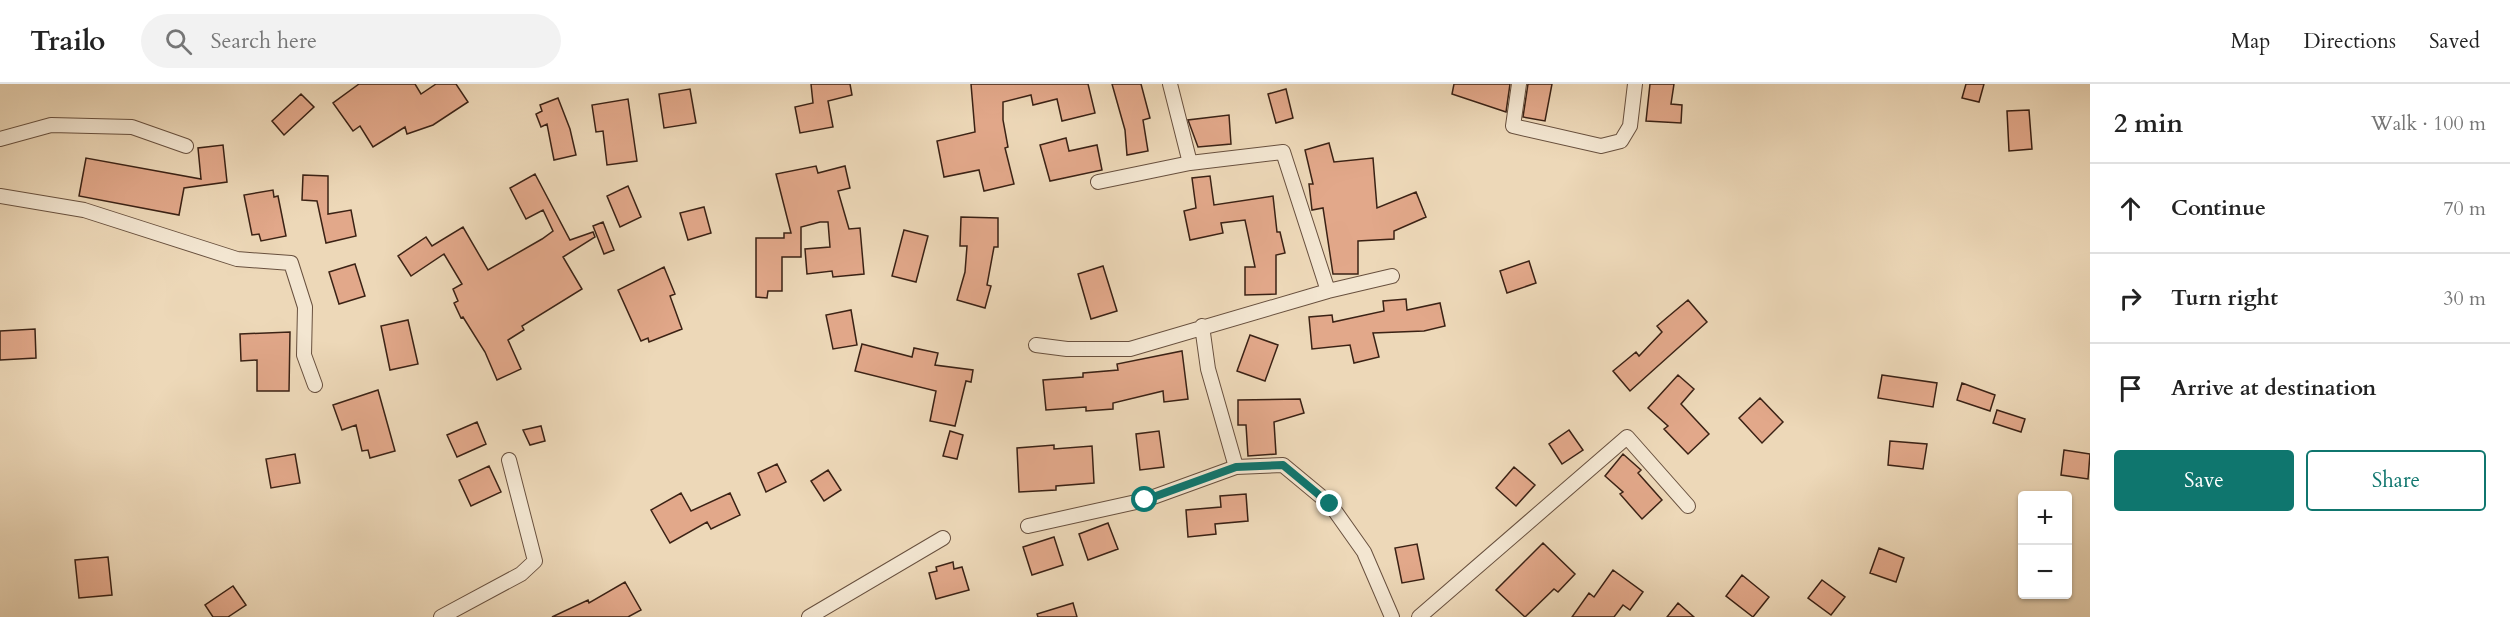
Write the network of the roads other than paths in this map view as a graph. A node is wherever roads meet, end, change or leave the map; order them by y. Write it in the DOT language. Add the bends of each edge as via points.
graph roads {
  1 [pos="1170,84"];
  2 [pos="1519,84"];
  3 [pos="1635,84"];
  4 [pos="0,139"];
  5 [pos="186,146"];
  6 [pos="1190,163"];
  7 [pos="1098,182"];
  8 [pos="0,196"];
  9 [pos="1392,276"];
  10 [pos="1328,291"];
  11 [pos="1202,326"];
  12 [pos="1036,345"];
  13 [pos="315,385"];
  14 [pos="509,460"];
  15 [pos="1236,467"];
  16 [pos="1688,506"];
  17 [pos="1028,526"];
  18 [pos="942,537"];
  19 [pos="441,617"];
  20 [pos="809,617"];
  21 [pos="1392,617"];
  22 [pos="1419,617"];
  1 -- 6 [label="street"];
  2 -- 3 [label="street" via="1512,126 1601,146 1621,141 1630,126"];
  4 -- 5 [label="street" via="51,125 132,127"];
  6 -- 7 [label="street"];
  6 -- 10 [label="street" via="1283,152"];
  8 -- 13 [label="street" via="84,210 237,259 291,263 304,307 304,355"];
  9 -- 10 [label="street"];
  10 -- 11 [label="street"];
  11 -- 12 [label="street" via="1130,349"];
  11 -- 15 [label="street" via="1208,369"];
  14 -- 19 [label="street" via="535,561 521,574"];
  15 -- 17 [label="street" via="1145,500"];
  15 -- 21 [label="street" via="1283,465 1330,504 1364,552"];
  16 -- 22 [label="street" via="1627,437"];
  18 -- 20 [label="street"];
}
